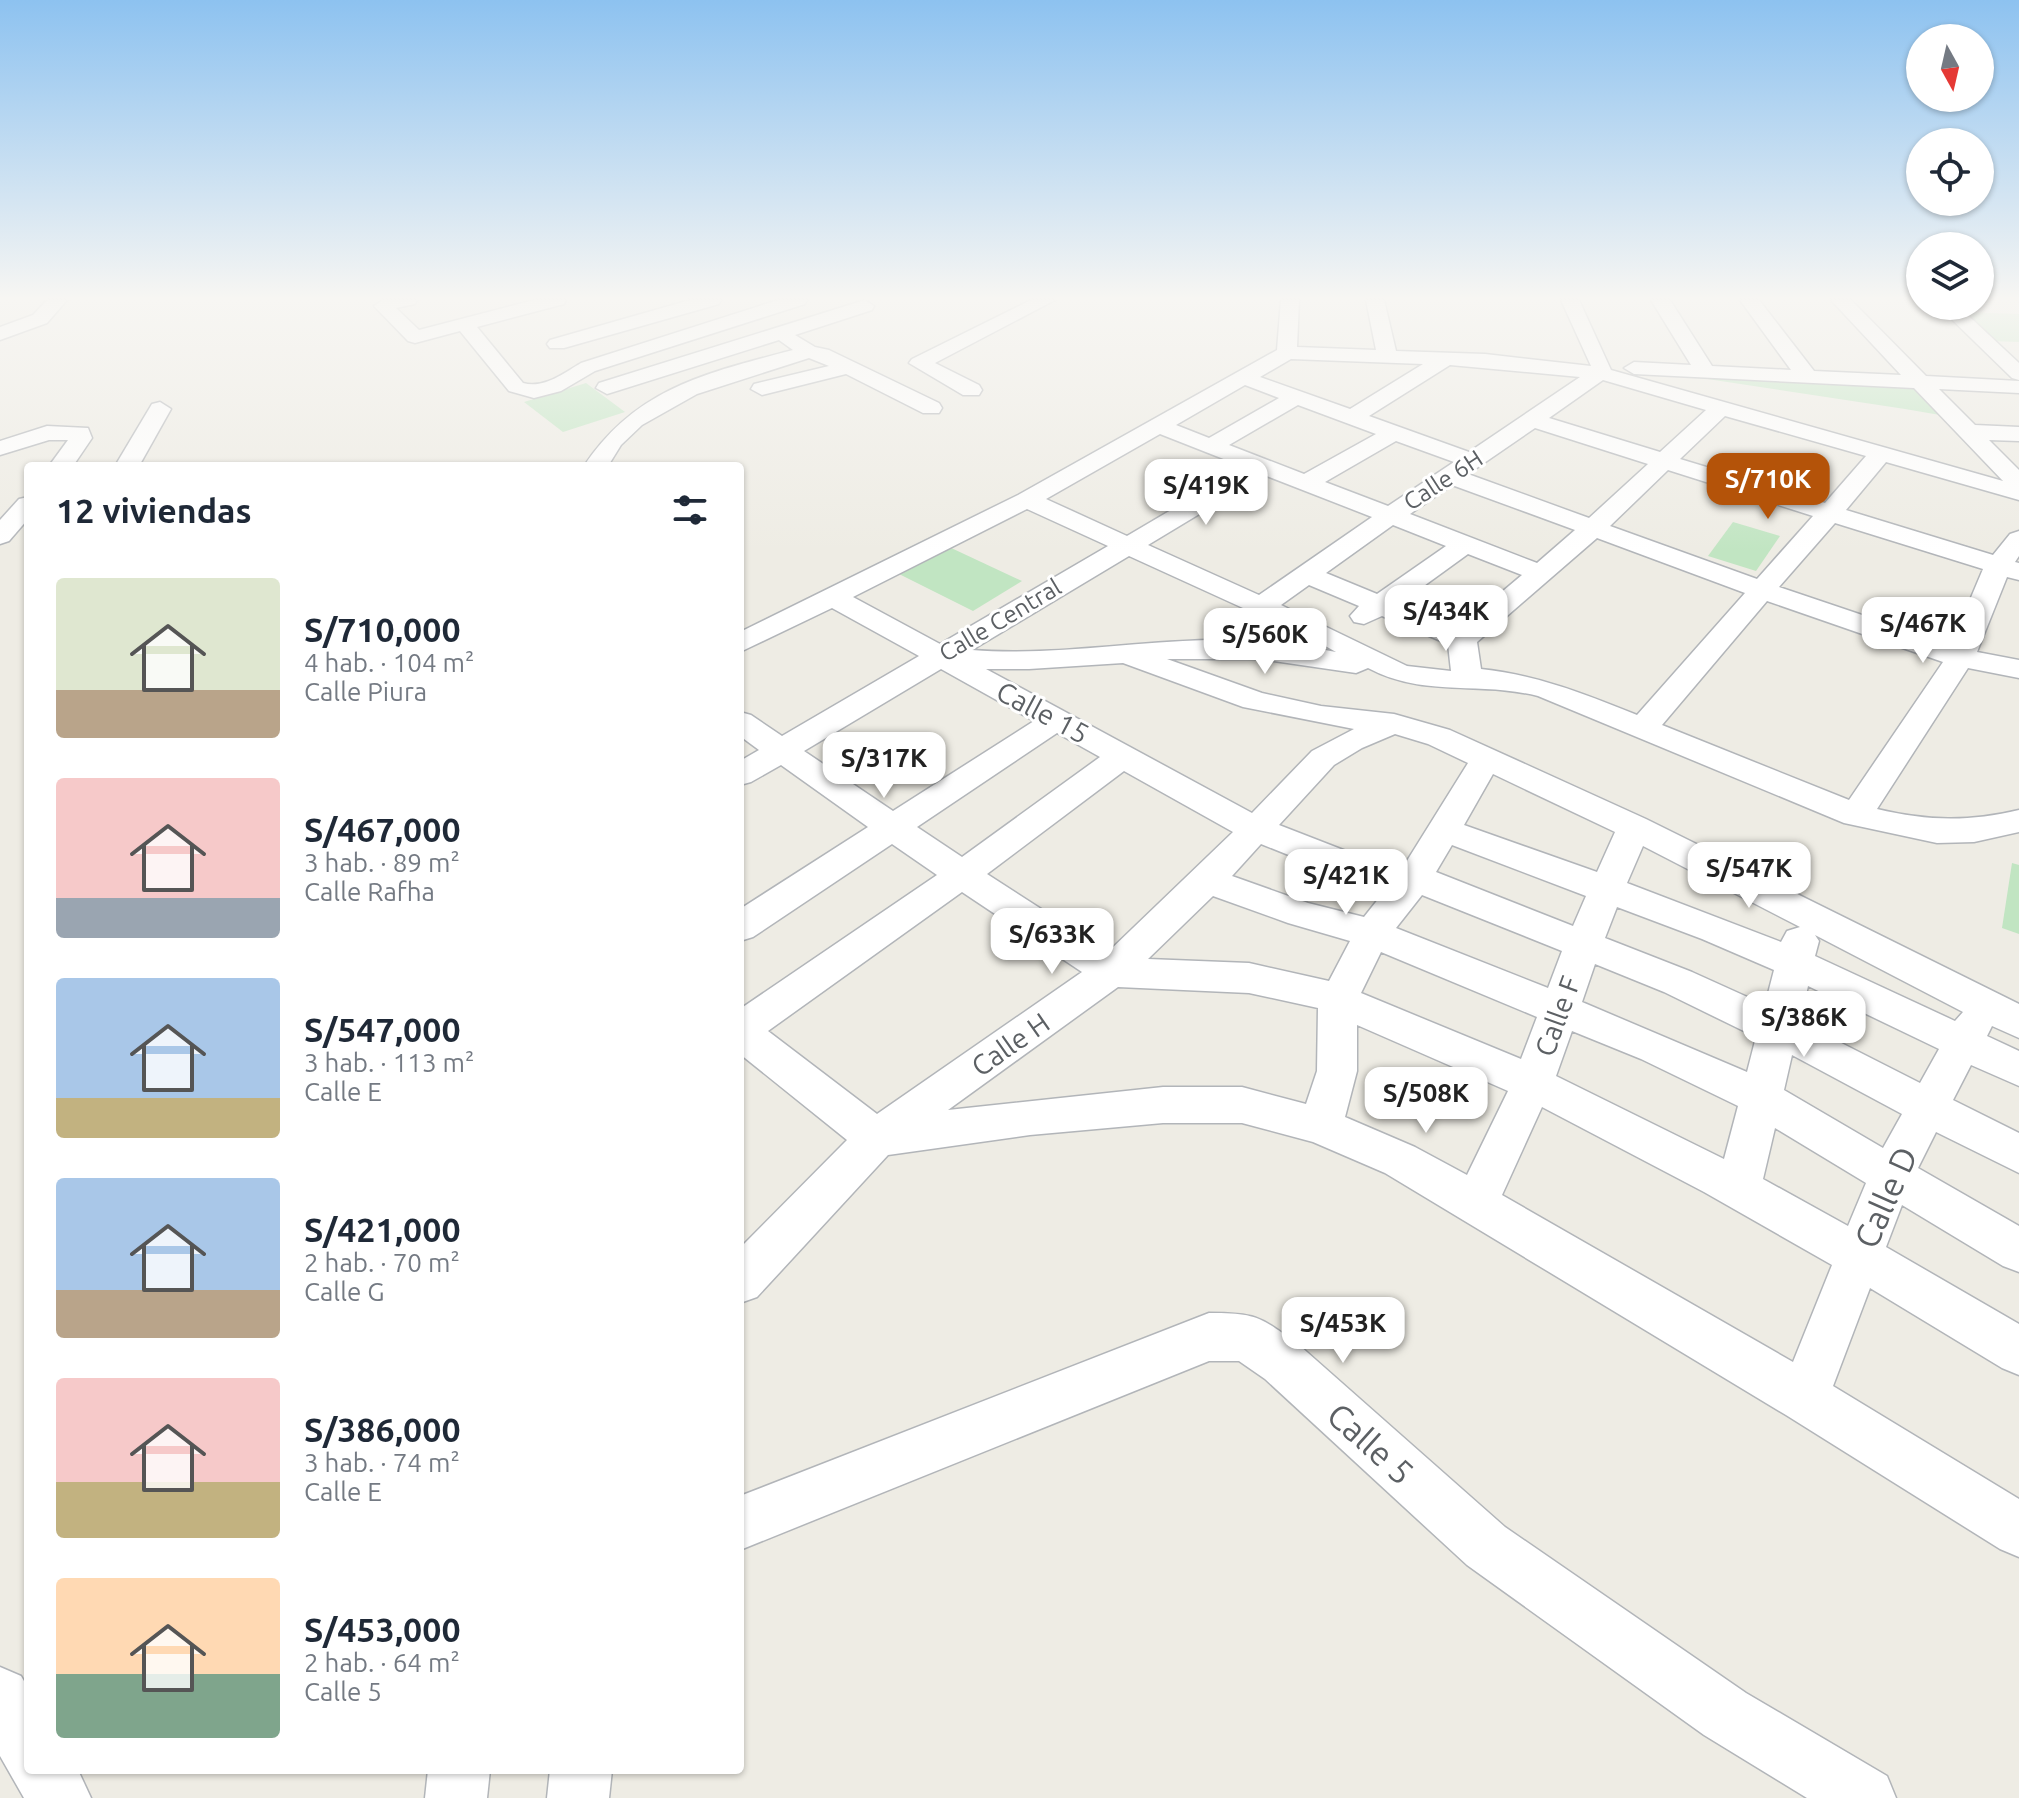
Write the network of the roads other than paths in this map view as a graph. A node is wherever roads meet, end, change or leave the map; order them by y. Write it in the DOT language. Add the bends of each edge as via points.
graph roads {
  1 [pos="516,384"];
  2 [pos="556,384"];
  3 [pos="603,384"];
  4 [pos="620,384"];
  5 [pos="702,384"];
  6 [pos="782,384"];
  7 [pos="882,384"];
  8 [pos="959,384"];
  9 [pos="1233,384"];
  10 [pos="1259,384"];
  11 [pos="1405,384"];
  12 [pos="1581,384"];
  13 [pos="1644,384"];
  14 [pos="1924,384"];
  15 [pos="1959,384"];
  16 [pos="2019,387"];
  17 [pos="607,388"];
  18 [pos="762,389"];
  19 [pos="971,390"];
  20 [pos="1295,398"];
  21 [pos="931,408"];
  22 [pos="1721,408"];
  23 [pos="160,409"];
  24 [pos="642,412"];
  25 [pos="1352,417"];
  26 [pos="1532,420"];
  27 [pos="1156,425"];
  28 [pos="1395,432"];
  29 [pos="1969,432"];
  30 [pos="2019,434"];
  31 [pos="1211,446"];
  32 [pos="0,448"];
  33 [pos="1881,454"];
  34 [pos="64,462"];
  35 [pos="129,462"];
  36 [pos="598,462"];
  37 [pos="1665,463"];
  38 [pos="1261,467"];
  39 [pos="1461,468"];
  40 [pos="1304,484"];
  41 [pos="1988,485"];
  42 [pos="2019,485"];
  43 [pos="2019,493"];
  44 [pos="1027,500"];
  45 [pos="24,502"];
  46 [pos="24,506"];
  47 [pos="0,509"];
  48 [pos="1830,515"];
  49 [pos="1387,516"];
  50 [pos="1593,528"];
  51 [pos="0,536"];
  52 [pos="2019,539"];
  53 [pos="1127,545"];
  54 [pos="1464,545"];
  55 [pos="2008,569"];
  56 [pos="1540,573"];
  57 [pos="1306,574"];
  58 [pos="1759,589"];
  59 [pos="831,596"];
  60 [pos="1378,606"];
  61 [pos="1260,607"];
  62 [pos="1330,637"];
  63 [pos="1462,640"];
  64 [pos="744,641"];
  65 [pos="1128,655"];
  66 [pos="939,656"];
  67 [pos="1960,658"];
  68 [pos="2019,669"];
  69 [pos="1399,673"];
  70 [pos="1467,677"];
  71 [pos="1058,719"];
  72 [pos="1394,724"];
  73 [pos="744,725"];
  74 [pos="1641,729"];
  75 [pos="782,751"];
  76 [pos="1123,756"];
  77 [pos="1487,757"];
  78 [pos="744,773"];
  79 [pos="1856,815"];
  80 [pos="2019,821"];
  81 [pos="895,827"];
  82 [pos="1634,827"];
  83 [pos="1255,829"];
  84 [pos="1444,830"];
  85 [pos="962,875"];
  86 [pos="1207,880"];
  87 [pos="1410,883"];
  88 [pos="1606,889"];
  89 [pos="1806,914"];
  90 [pos="744,924"];
  91 [pos="1372,933"];
  92 [pos="1583,945"];
  93 [pos="1794,963"];
  94 [pos="1111,972"];
  95 [pos="1338,1000"];
  96 [pos="1560,1009"];
  97 [pos="1988,1023"];
  98 [pos="744,1028"];
  99 [pos="1778,1029"];
  100 [pos="744,1034"];
  101 [pos="2019,1069"];
  102 [pos="1533,1083"];
  103 [pos="1761,1098"];
  104 [pos="1928,1106"];
  105 [pos="1321,1126"];
  106 [pos="876,1138"];
  107 [pos="2019,1154"];
  108 [pos="1891,1175"];
  109 [pos="1739,1188"];
  110 [pos="1476,1203"];
  111 [pos="2019,1251"];
  112 [pos="1859,1254"];
  113 [pos="744,1277"];
  114 [pos="2019,1351"];
  115 [pos="1804,1397"];
  116 [pos="744,1521"];
  117 [pos="2019,1530"];
  118 [pos="0,1697"];
  119 [pos="24,1740"];
  120 [pos="44,1774"];
  121 [pos="459,1774"];
  122 [pos="581,1774"];
  123 [pos="60,1798"];
  124 [pos="456,1798"];
  125 [pos="578,1798"];
  126 [pos="1865,1798"];
  1 -- 2 [label="street" via="522,391"];
  3 -- 17 [label="street"];
  4 -- 17 [label="street"];
  5 -- 24 [label="street"];
  6 -- 18 [label="street"];
  7 -- 21 [label="street"];
  8 -- 19 [label="street"];
  9 -- 27 [label="street"];
  10 -- 20 [label="street"];
  11 -- 25 [label="street"];
  12 -- 26 [label="street, Calle 6H"];
  13 -- 22 [label="street"];
  14 -- 29 [label="street"];
  15 -- 16 [label="street"];
  17 -- 24 [label="street"];
  20 -- 25 [label="street"];
  20 -- 31 [label="street"];
  22 -- 33 [label="street"];
  22 -- 37 [label="street"];
  23 -- 35 [label="street"];
  24 -- 36 [label="street"];
  25 -- 28 [label="street"];
  26 -- 37 [label="street"];
  26 -- 39 [label="street, Calle 6H"];
  27 -- 31 [label="street"];
  27 -- 44 [label="street"];
  28 -- 39 [label="street"];
  28 -- 40 [label="street"];
  29 -- 30 [label="street"];
  29 -- 42 [label="street"];
  31 -- 38 [label="street"];
  32 -- 34 [label="street" via="47,433 80,433"];
  33 -- 41 [label="street"];
  33 -- 48 [label="street"];
  37 -- 48 [label="street"];
  37 -- 50 [label="street"];
  38 -- 40 [label="street"];
  38 -- 53 [label="street, Calle Central"];
  39 -- 49 [label="street, Calle 6H"];
  39 -- 50 [label="street"];
  40 -- 49 [label="street"];
  41 -- 42 [label="street"];
  41 -- 43 [label="street"];
  44 -- 53 [label="street"];
  44 -- 59 [label="street"];
  45 -- 47 [label="street"];
  46 -- 51 [label="street"];
  48 -- 55 [label="street"];
  48 -- 58 [label="street"];
  49 -- 54 [label="street"];
  49 -- 57 [label="street, Calle 6H"];
  50 -- 56 [label="street"];
  50 -- 58 [label="street"];
  52 -- 55 [label="street"];
  53 -- 61 [label="street"];
  53 -- 66 [label="street, Calle Central"];
  54 -- 56 [label="street"];
  54 -- 60 [label="street"];
  55 -- 67 [label="street"];
  56 -- 63 [label="street"];
  57 -- 60 [label="street"];
  57 -- 61 [label="street, Calle 6H"];
  58 -- 67 [label="street"];
  58 -- 74 [label="street"];
  59 -- 64 [label="street"];
  59 -- 66 [label="street, Calle 15"];
  60 -- 62 [label="street"];
  60 -- 63 [label="street"];
  61 -- 62 [label="street"];
  62 -- 69 [label="street"];
  63 -- 70 [label="street"];
  65 -- 66 [label="street" via="1002,663"];
  65 -- 69 [label="street" via="1243,649"];
  65 -- 72 [label="street" via="1254,701"];
  66 -- 71 [label="street, Calle 15"];
  66 -- 75 [label="street, Calle Central"];
  67 -- 68 [label="street"];
  67 -- 79 [label="street"];
  69 -- 70 [label="street" via="1445,681"];
  70 -- 74 [label="street" via="1549,690"];
  71 -- 76 [label="street, Calle 15"];
  71 -- 81 [label="street"];
  72 -- 77 [label="street"];
  72 -- 83 [label="street, Calle H" via="1323,758"];
  73 -- 75 [label="street"];
  74 -- 79 [label="street"];
  75 -- 78 [label="street, Calle Central"];
  75 -- 81 [label="street"];
  76 -- 83 [label="street, Calle 15"];
  76 -- 85 [label="street"];
  77 -- 82 [label="street"];
  77 -- 84 [label="street"];
  79 -- 80 [label="street" via="1915,830 1960,834"];
  81 -- 85 [label="street"];
  81 -- 90 [label="street"];
  82 -- 88 [label="street, Calle F"];
  82 -- 89 [label="street"];
  83 -- 86 [label="street, Calle H"];
  83 -- 87 [label="street, Calle 15"];
  84 -- 87 [label="street"];
  84 -- 88 [label="street"];
  85 -- 94 [label="street"];
  85 -- 98 [label="street"];
  86 -- 91 [label="street"];
  86 -- 94 [label="street, Calle H"];
  87 -- 91 [label="street"];
  87 -- 92 [label="street, Calle 15"];
  88 -- 92 [label="street, Calle F"];
  88 -- 93 [label="street"];
  89 -- 93 [label="street"];
  89 -- 97 [label="street"];
  91 -- 95 [label="street"];
  91 -- 96 [label="street"];
  92 -- 96 [label="street, Calle F"];
  92 -- 99 [label="street, Calle 15"];
  93 -- 97 [label="street"];
  93 -- 99 [label="street"];
  94 -- 95 [label="street" via="1249,978"];
  94 -- 106 [label="street, Calle H"];
  95 -- 102 [label="street"];
  95 -- 105 [label="street" via="1337,1071"];
  96 -- 102 [label="street, Calle F"];
  96 -- 103 [label="street"];
  97 -- 101 [label="street"];
  97 -- 104 [label="street, Calle D"];
  99 -- 103 [label="street"];
  99 -- 104 [label="street, Calle 15"];
  100 -- 106 [label="street"];
  102 -- 109 [label="street"];
  102 -- 110 [label="street, Calle F"];
  103 -- 108 [label="street"];
  103 -- 109 [label="street"];
  104 -- 107 [label="street, Calle 15"];
  104 -- 108 [label="street, Calle D"];
  105 -- 106 [label="street" via="1242,1105 1163,1105"];
  105 -- 110 [label="street" via="1400,1160"];
  106 -- 113 [label="street, Calle H"];
  108 -- 111 [label="street"];
  108 -- 112 [label="street, Calle D"];
  109 -- 112 [label="street"];
  110 -- 115 [label="street"];
  112 -- 114 [label="street"];
  112 -- 115 [label="street, Calle D"];
  115 -- 117 [label="street"];
  116 -- 126 [label="street, Calle 5" via="1209,1337 1247,1337 1282,1362 1486,1546 1725,1714"];
  118 -- 119 [label="street"];
  120 -- 123 [label="street"];
  121 -- 124 [label="street"];
  122 -- 125 [label="street"];
}
